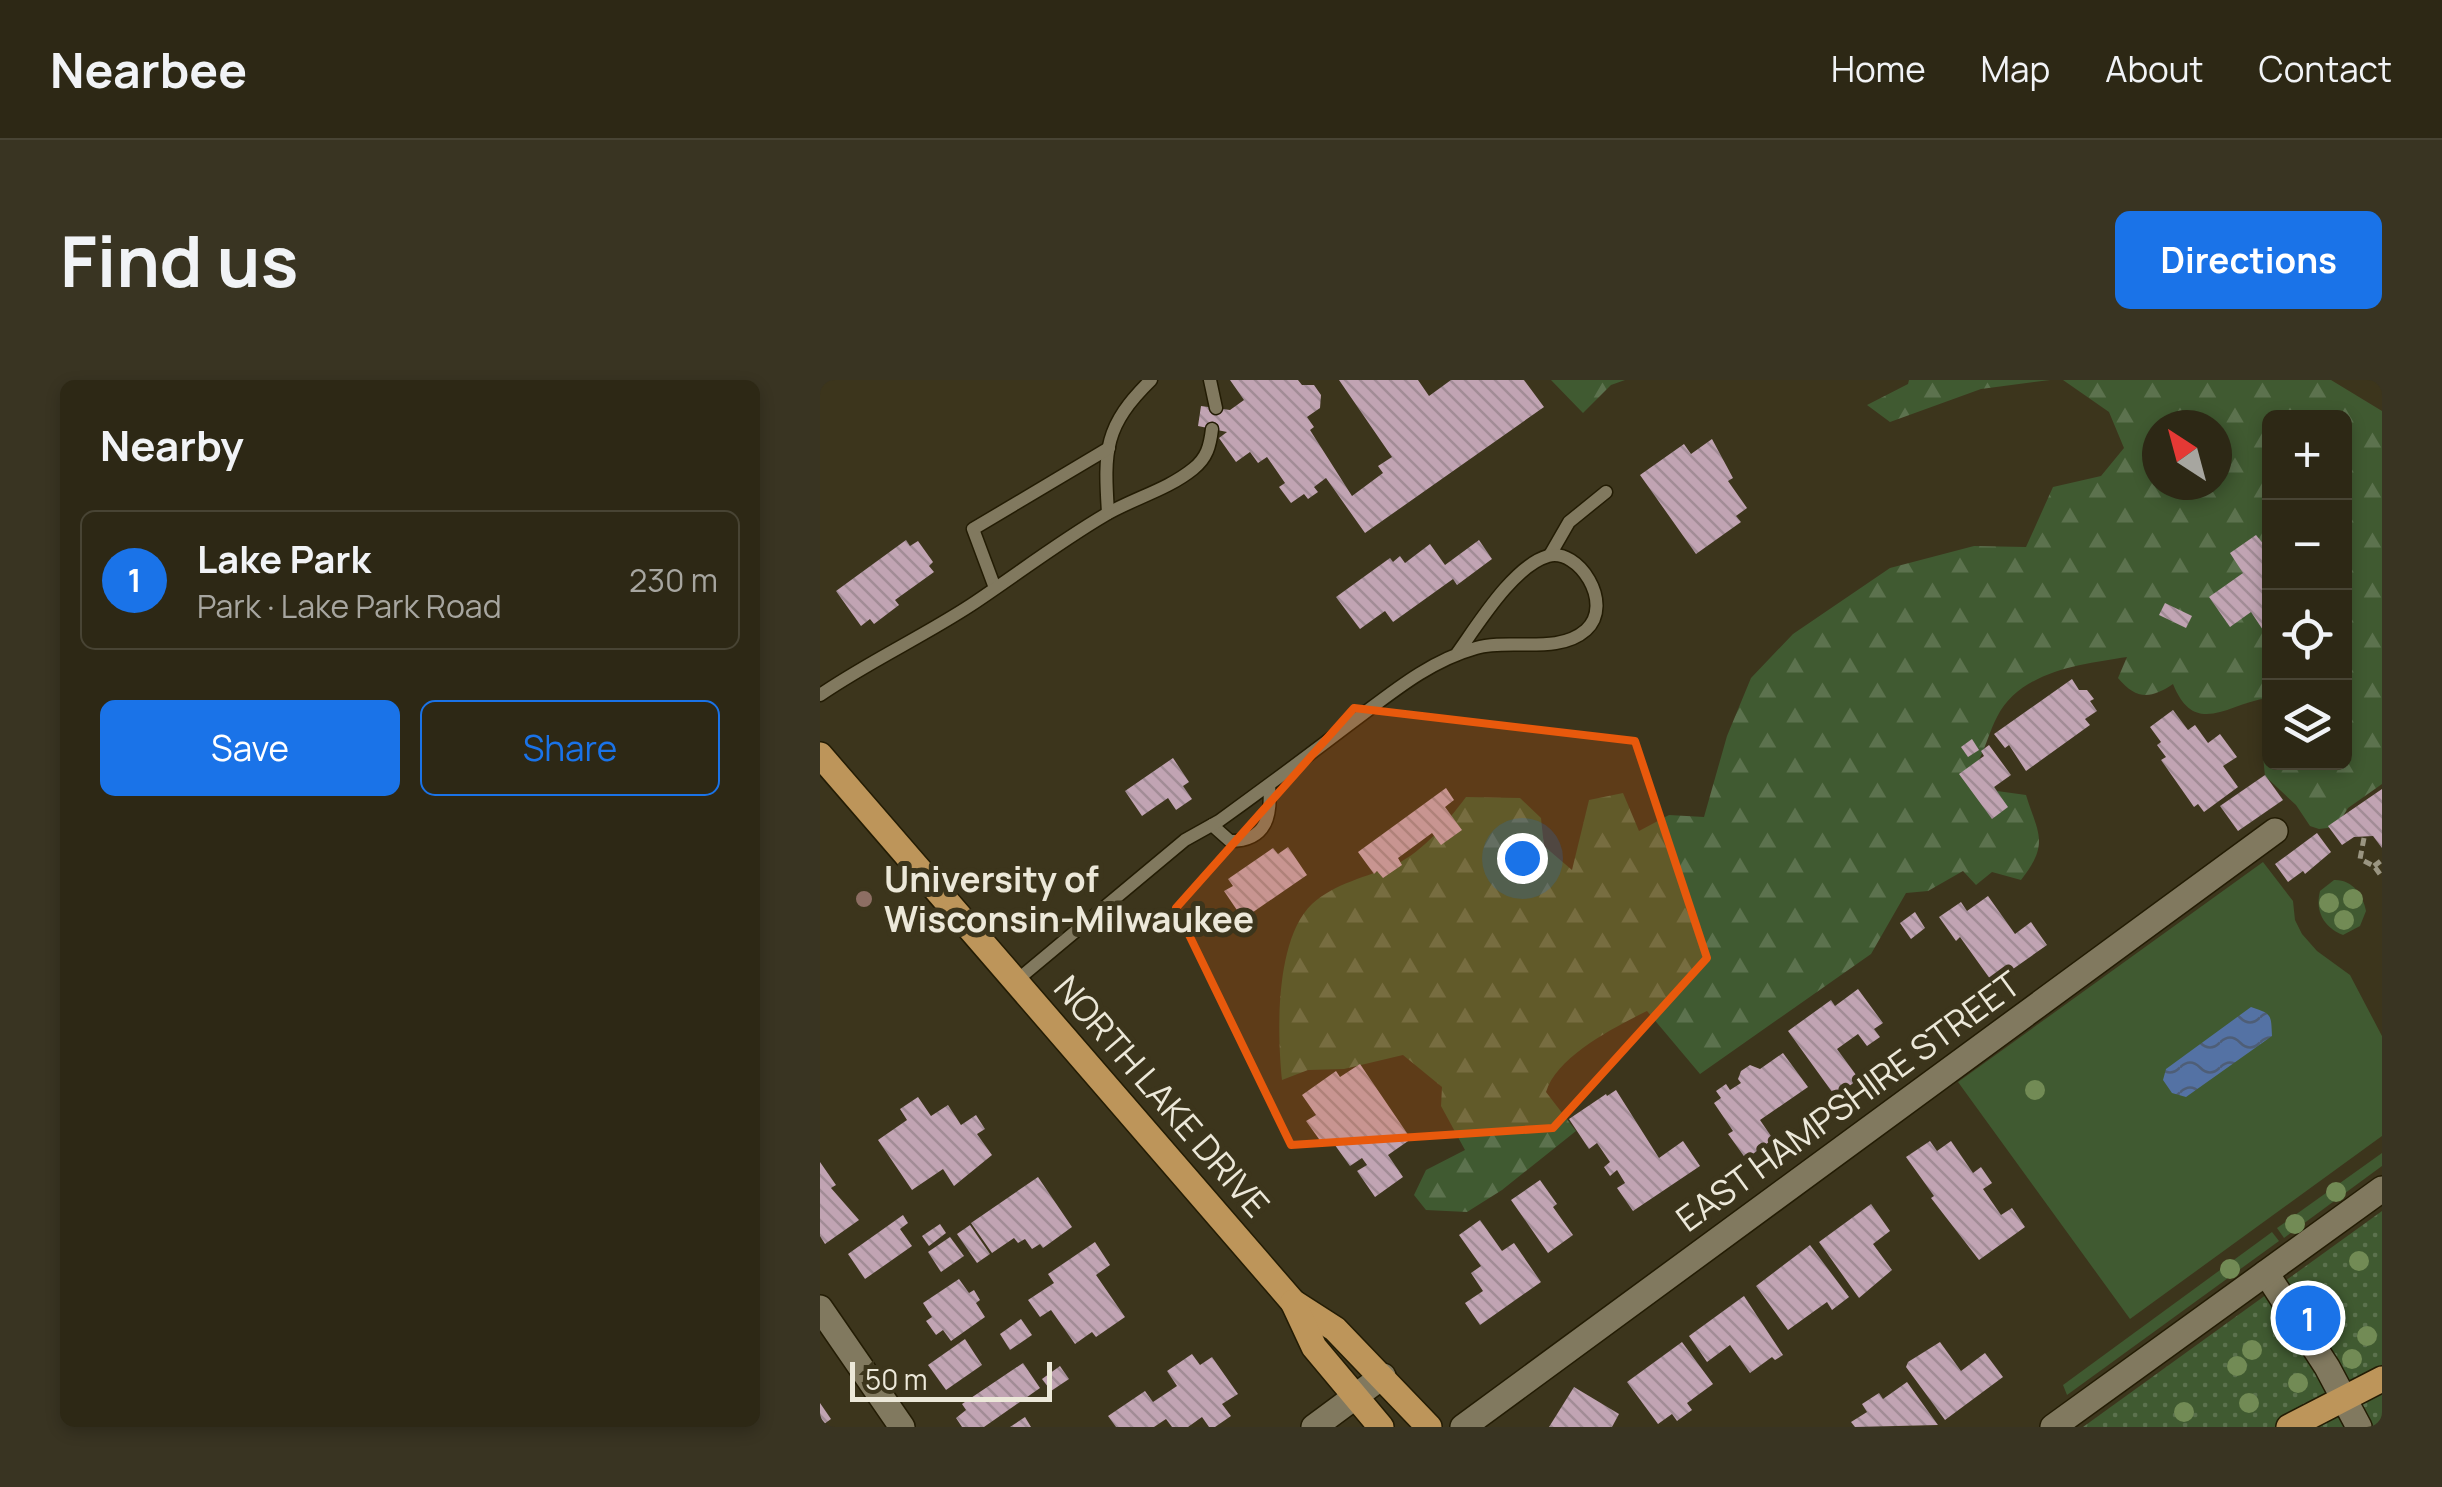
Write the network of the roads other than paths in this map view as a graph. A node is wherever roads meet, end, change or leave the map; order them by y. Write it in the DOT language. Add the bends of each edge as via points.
graph roads {
  1 [pos="1150,380"];
  2 [pos="1210,380"];
  3 [pos="1216,408"];
  4 [pos="1212,429"];
  5 [pos="1109,448"];
  6 [pos="1606,492"];
  7 [pos="1108,513"];
  8 [pos="1550,555"];
  9 [pos="994,588"];
  10 [pos="1456,655"];
  11 [pos="820,696"];
  12 [pos="820,755"];
  13 [pos="1269,784"];
  14 [pos="1212,825"];
  15 [pos="2275,831"];
  16 [pos="1016,981"];
  17 [pos="2382,1189"];
  18 [pos="2266,1273"];
  19 [pos="1293,1302"];
  20 [pos="820,1308"];
  21 [pos="1383,1376"];
  22 [pos="2382,1379"];
  23 [pos="1354,1397"];
  24 [pos="2344,1398"];
  25 [pos="2057,1424"];
  26 [pos="902,1427"];
  27 [pos="1314,1427"];
  28 [pos="1381,1427"];
  29 [pos="1429,1427"];
  30 [pos="1463,1427"];
  31 [pos="2288,1427"];
  32 [pos="2359,1427"];
  1 -- 5 [label="lane" via="1125,405"];
  2 -- 3 [label="lane"];
  4 -- 7 [label="lane" via="1210,449 1197,466"];
  5 -- 7 [label="lane"];
  5 -- 9 [label="lane" via="973,529"];
  6 -- 8 [label="lane" via="1570,522"];
  7 -- 9 [label="lane"];
  8 -- 10 [label="lane" via="1522,572"];
  8 -- 10 [label="lane" via="1577,567 1592,586 1599,610 1590,626 1559,642 1480,646"];
  9 -- 11 [label="lane"];
  10 -- 13 [label="lane" via="1418,673"];
  12 -- 16 [label="main road, NORTH LAKE DRIVE"];
  13 -- 14 [label="lane"];
  13 -- 14 [label="lane" via="1272,809 1255,834 1230,841"];
  14 -- 16 [label="lane" via="1185,840"];
  15 -- 30 [label="street, EAST HAMPSHIRE STREET"];
  16 -- 19 [label="main road, NORTH LAKE DRIVE"];
  17 -- 18 [label="street"];
  18 -- 24 [label="street"];
  18 -- 25 [label="street"];
  19 -- 21 [label="main road, NORTH LAKE DRIVE" via="1334,1329"];
  19 -- 23 [label="main road, NORTH LAKE DRIVE" via="1314,1347"];
  20 -- 26 [label="street"];
  21 -- 23 [label="street"];
  21 -- 29 [label="main road, NORTH LAKE DRIVE"];
  22 -- 24 [label="main road"];
  23 -- 27 [label="street"];
  23 -- 28 [label="main road, NORTH LAKE DRIVE"];
  24 -- 31 [label="main road"];
  24 -- 32 [label="street"];
}
